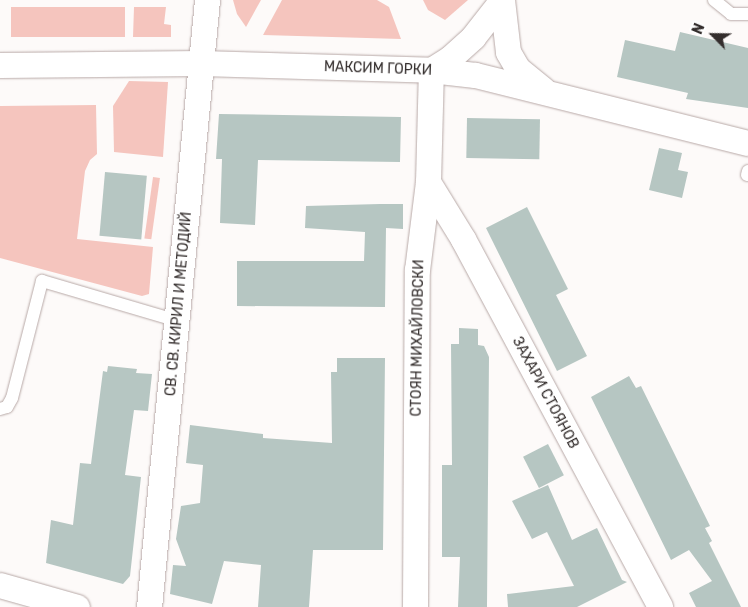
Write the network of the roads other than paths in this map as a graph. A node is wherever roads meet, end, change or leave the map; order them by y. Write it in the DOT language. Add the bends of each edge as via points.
graph roads {
  1 [pos="207,0"];
  2 [pos="502,0"];
  3 [pos="714,0"];
  4 [pos="748,14"];
  5 [pos="201,63"];
  6 [pos="0,65"];
  7 [pos="431,70"];
  8 [pos="554,95"];
  9 [pos="748,143"];
  10 [pos="428,182"];
  11 [pos="178,322"];
  12 [pos="0,409"];
  13 [pos="0,584"];
  14 [pos="77,607"];
  15 [pos="149,607"];
  16 [pos="415,607"];
  17 [pos="660,607"];
  1 -- 5 [label="street, СВ. СВ. КИРИЛ И МЕТОДИЙ"];
  2 -- 7 [label="street" via="473,37"];
  2 -- 8 [label="street" via="508,52 518,69 534,85"];
  3 -- 4 [label="lane" via="731,14"];
  5 -- 6 [label="street, МАКСИМ ГОРКИ"];
  5 -- 7 [label="street, МАКСИМ ГОРКИ"];
  5 -- 11 [label="street, СВ. СВ. КИРИЛ И МЕТОДИЙ"];
  7 -- 8 [label="street, МАКСИМ ГОРКИ" via="475,75"];
  7 -- 10 [label="street, СТОЯН МИХАЙЛОВСКИ"];
  8 -- 9 [label="street, МАКСИМ ГОРКИ"];
  10 -- 16 [label="street, СТОЯН МИХАЙЛОВСКИ" via="418,270"];
  10 -- 17 [label="street, ЗАХАРИ СТОЯНОВ" via="463,239"];
  11 -- 12 [label="lane" via="42,281 12,398 7,407"];
  11 -- 15 [label="street, СВ. СВ. КИРИЛ И МЕТОДИЙ"];
  13 -- 14 [label="street"];
}
